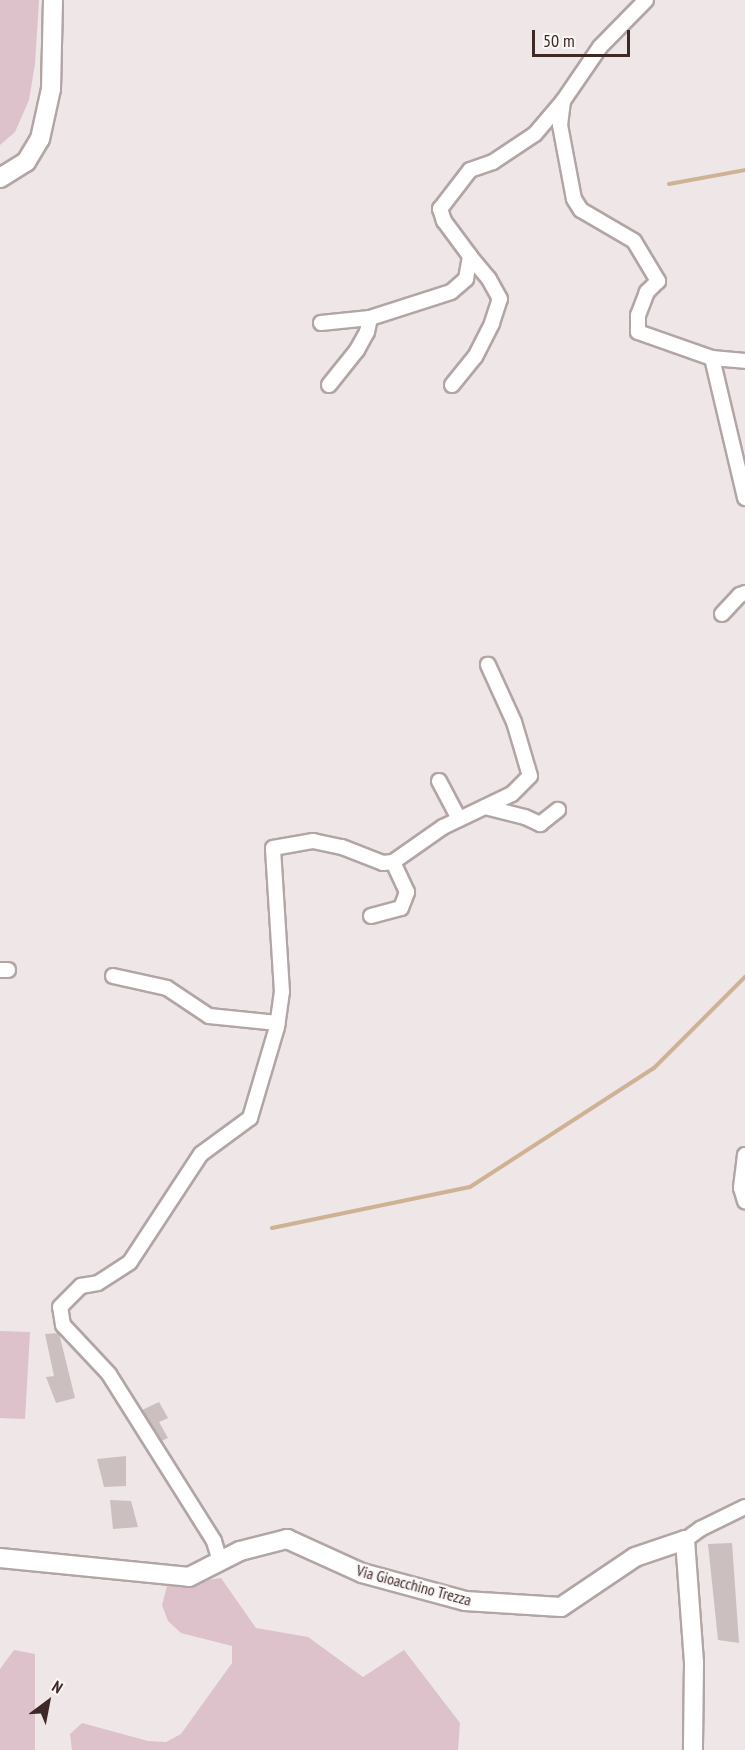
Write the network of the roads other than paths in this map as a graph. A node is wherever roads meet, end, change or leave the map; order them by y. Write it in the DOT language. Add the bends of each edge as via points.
graph roads {
  1 [pos="53,0"];
  2 [pos="646,0"];
  3 [pos="563,101"];
  4 [pos="0,178"];
  5 [pos="470,256"];
  6 [pos="370,318"];
  7 [pos="321,323"];
  8 [pos="712,358"];
  9 [pos="745,361"];
  10 [pos="452,384"];
  11 [pos="329,385"];
  12 [pos="745,498"];
  13 [pos="745,593"];
  14 [pos="722,614"];
  15 [pos="488,665"];
  16 [pos="439,781"];
  17 [pos="485,807"];
  18 [pos="558,810"];
  19 [pos="459,819"];
  20 [pos="393,862"];
  21 [pos="371,916"];
  22 [pos="113,976"];
  23 [pos="278,1023"];
  24 [pos="745,1155"];
  25 [pos="745,1201"];
  26 [pos="745,1507"];
  27 [pos="686,1540"];
  28 [pos="0,1558"];
  29 [pos="220,1561"];
  30 [pos="693,1750"];
  1 -- 4 [label="street" via="51,89 40,140 26,162"];
  2 -- 3 [label="street" via="600,47"];
  3 -- 5 [label="street" via="535,134 493,162 470,170 440,208 444,221"];
  3 -- 8 [label="street" via="560,125 574,199 581,210 634,241 658,281 647,292 638,315 638,332"];
  5 -- 6 [label="street" via="466,279 451,292"];
  5 -- 10 [label="street" via="500,299 475,357"];
  6 -- 7 [label="street"];
  6 -- 11 [label="street" via="357,350"];
  8 -- 9 [label="street"];
  8 -- 12 [label="street"];
  13 -- 14 [label="street"];
  15 -- 17 [label="street" via="514,722 530,776 512,794"];
  16 -- 19 [label="street"];
  17 -- 18 [label="street" via="540,824"];
  17 -- 19 [label="street"];
  19 -- 20 [label="street"];
  20 -- 21 [label="street" via="407,892 401,908"];
  20 -- 23 [label="street" via="383,863 313,841 273,848 282,992"];
  22 -- 23 [label="street" via="167,988 209,1016"];
  23 -- 29 [label="street" via="250,1118 201,1154 130,1262 98,1283 81,1286 60,1307 63,1324 110,1374 214,1541"];
  24 -- 25 [label="street" via="741,1188"];
  26 -- 27 [label="street"];
  27 -- 29 [label="street, Via Gioacchino Trezza" via="635,1557 561,1607 465,1601 362,1573 287,1539 240,1551"];
  27 -- 30 [label="street" via="694,1663"];
  28 -- 29 [label="street, Via Gioacchino Trezza" via="189,1577"];
}
